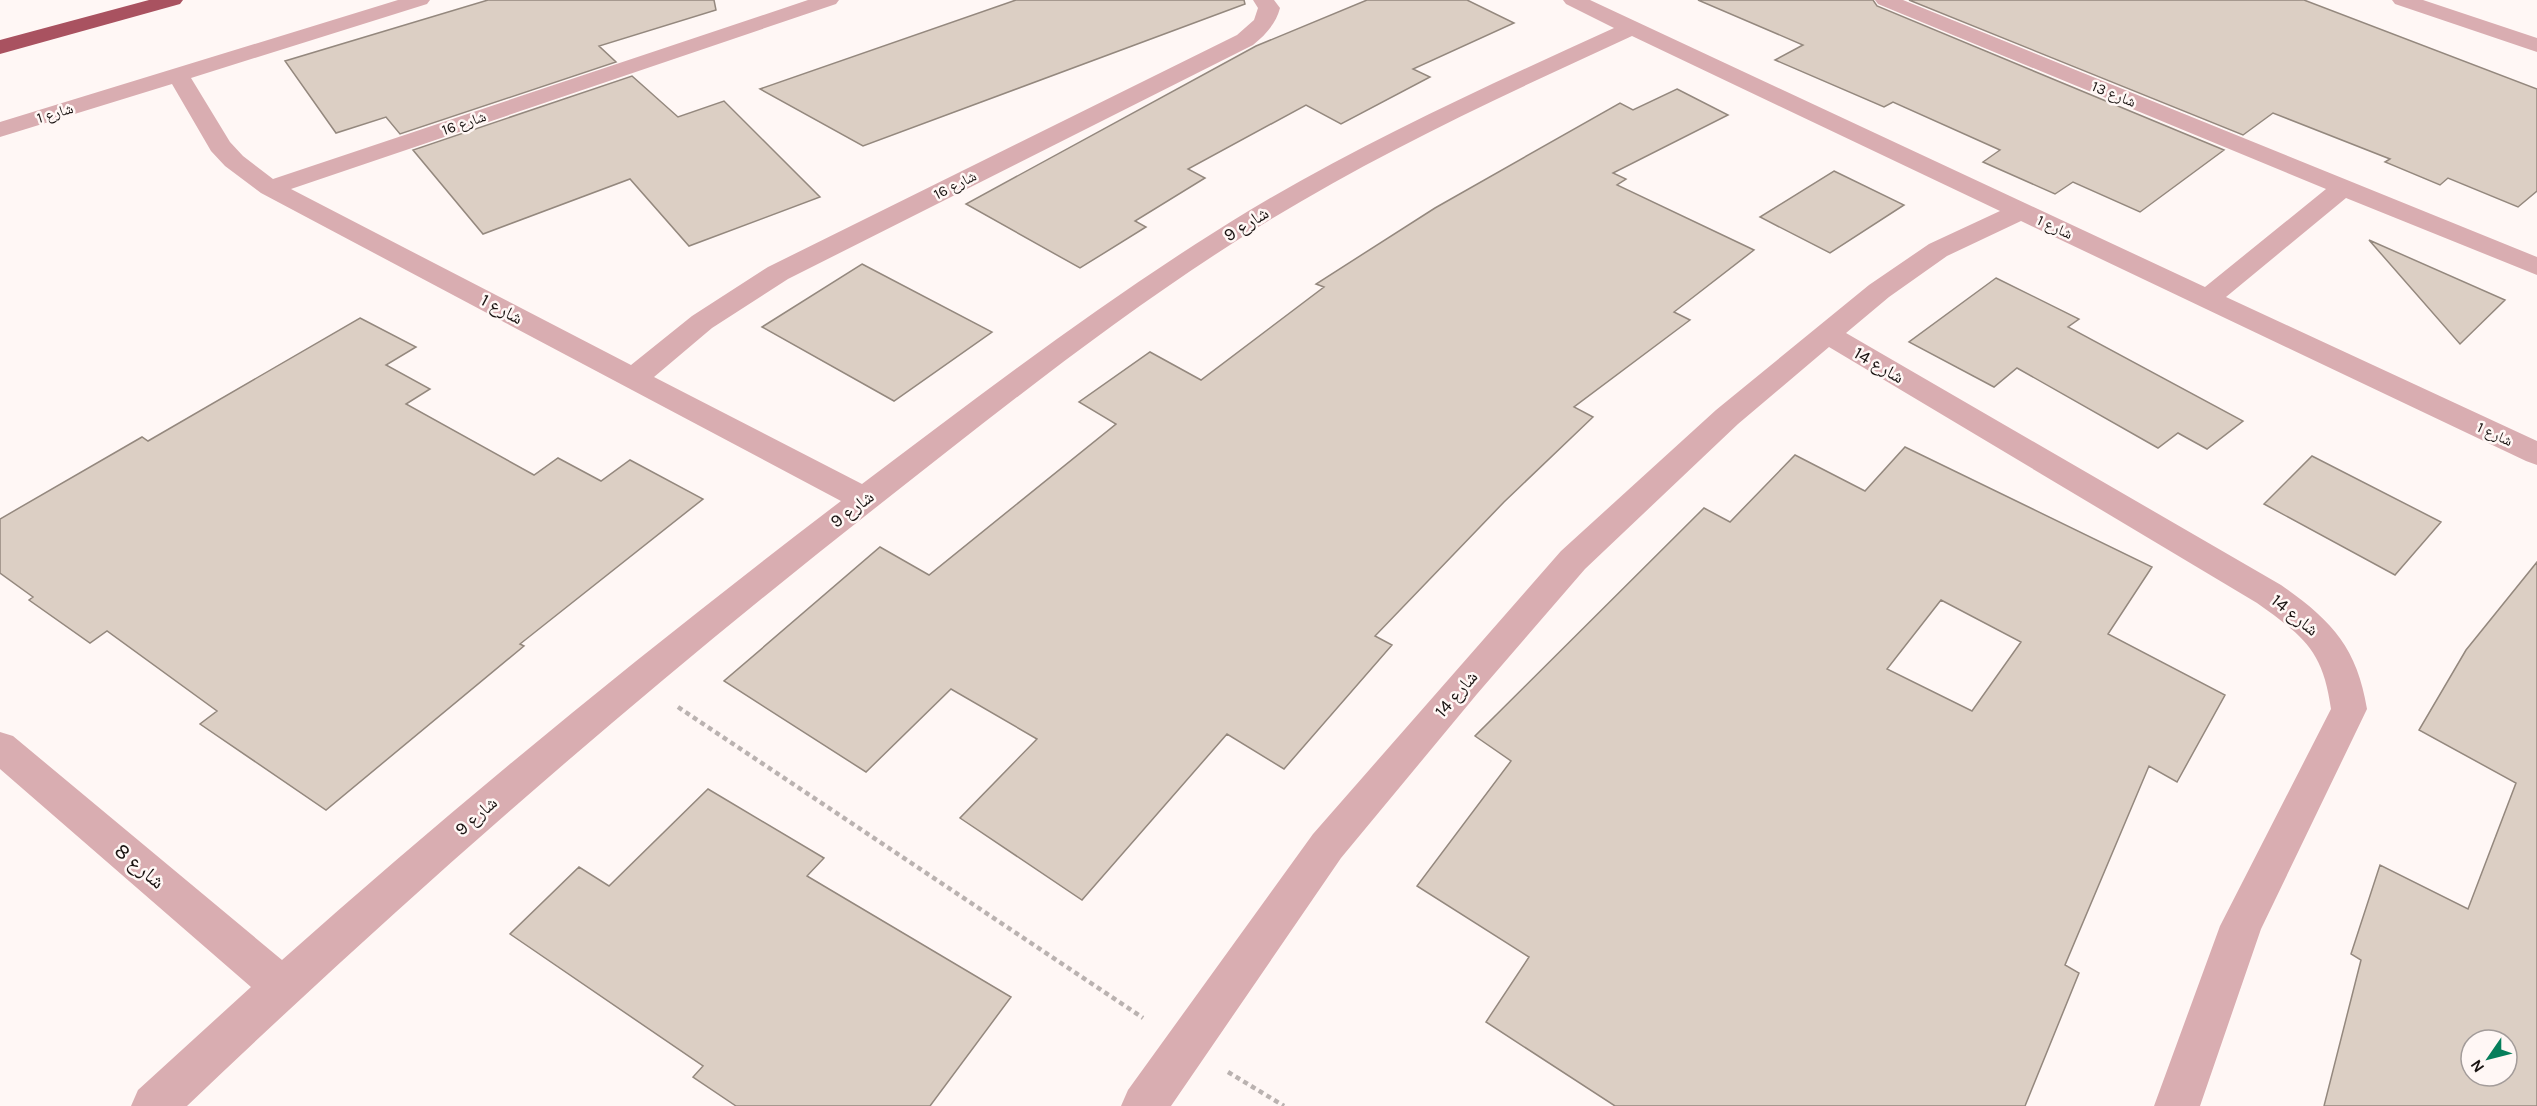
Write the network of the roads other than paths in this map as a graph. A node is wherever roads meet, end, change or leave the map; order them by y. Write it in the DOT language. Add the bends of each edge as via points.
graph roads {
  1 [pos="163,0"];
  2 [pos="173,0"];
  3 [pos="420,0"];
  4 [pos="829,0"];
  5 [pos="1263,0"];
  6 [pos="1573,0"];
  7 [pos="1884,0"];
  8 [pos="2402,0"];
  9 [pos="98,20"];
  10 [pos="1631,28"];
  11 [pos="2537,45"];
  12 [pos="0,47"];
  13 [pos="178,75"];
  14 [pos="0,129"];
  15 [pos="270,188"];
  16 [pos="2343,188"];
  17 [pos="2021,211"];
  18 [pos="2537,267"];
  19 [pos="2208,298"];
  20 [pos="1827,334"];
  21 [pos="634,378"];
  22 [pos="2537,454"];
  23 [pos="864,499"];
  24 [pos="0,747"];
  25 [pos="281,986"];
  26 [pos="154,1106"];
  27 [pos="1144,1106"];
  28 [pos="2177,1106"];
  1 -- 9 [label="highway"];
  2 -- 9 [label="highway"];
  3 -- 13 [label="street, شارع 1"];
  4 -- 15 [label="street, شارع 16"];
  5 -- 21 [label="street, شارع 16" via="1269,8 1268,15 1263,25 1245,40 778,273 702,322"];
  6 -- 10 [label="street, شارع 1"];
  7 -- 16 [label="street, شارع 13"];
  8 -- 11 [label="street"];
  9 -- 12 [label="highway"];
  10 -- 17 [label="street, شارع 1"];
  10 -- 23 [label="street, شارع 9" via="1384,144 1257,217 1111,314"];
  13 -- 14 [label="street, شارع 1"];
  13 -- 15 [label="street, شارع 1" via="220,146"];
  15 -- 21 [label="street, شارع 1"];
  16 -- 18 [label="street, شارع 13"];
  16 -- 19 [label="street"];
  17 -- 19 [label="street, شارع 1"];
  17 -- 20 [label="street, شارع 14" via="1938,250 1908,269"];
  19 -- 22 [label="street, شارع 1"];
  20 -- 27 [label="street, شارع 14" via="1727,417 1573,560 1327,846"];
  20 -- 28 [label="street, شارع 14" via="2269,594 2314,627 2339,663 2349,709 2241,926"];
  21 -- 23 [label="street, شارع 1"];
  23 -- 25 [label="street, شارع 9" via="756,582 493,801"];
  24 -- 25 [label="street, شارع 8"];
  25 -- 26 [label="street, شارع 9"];
}
